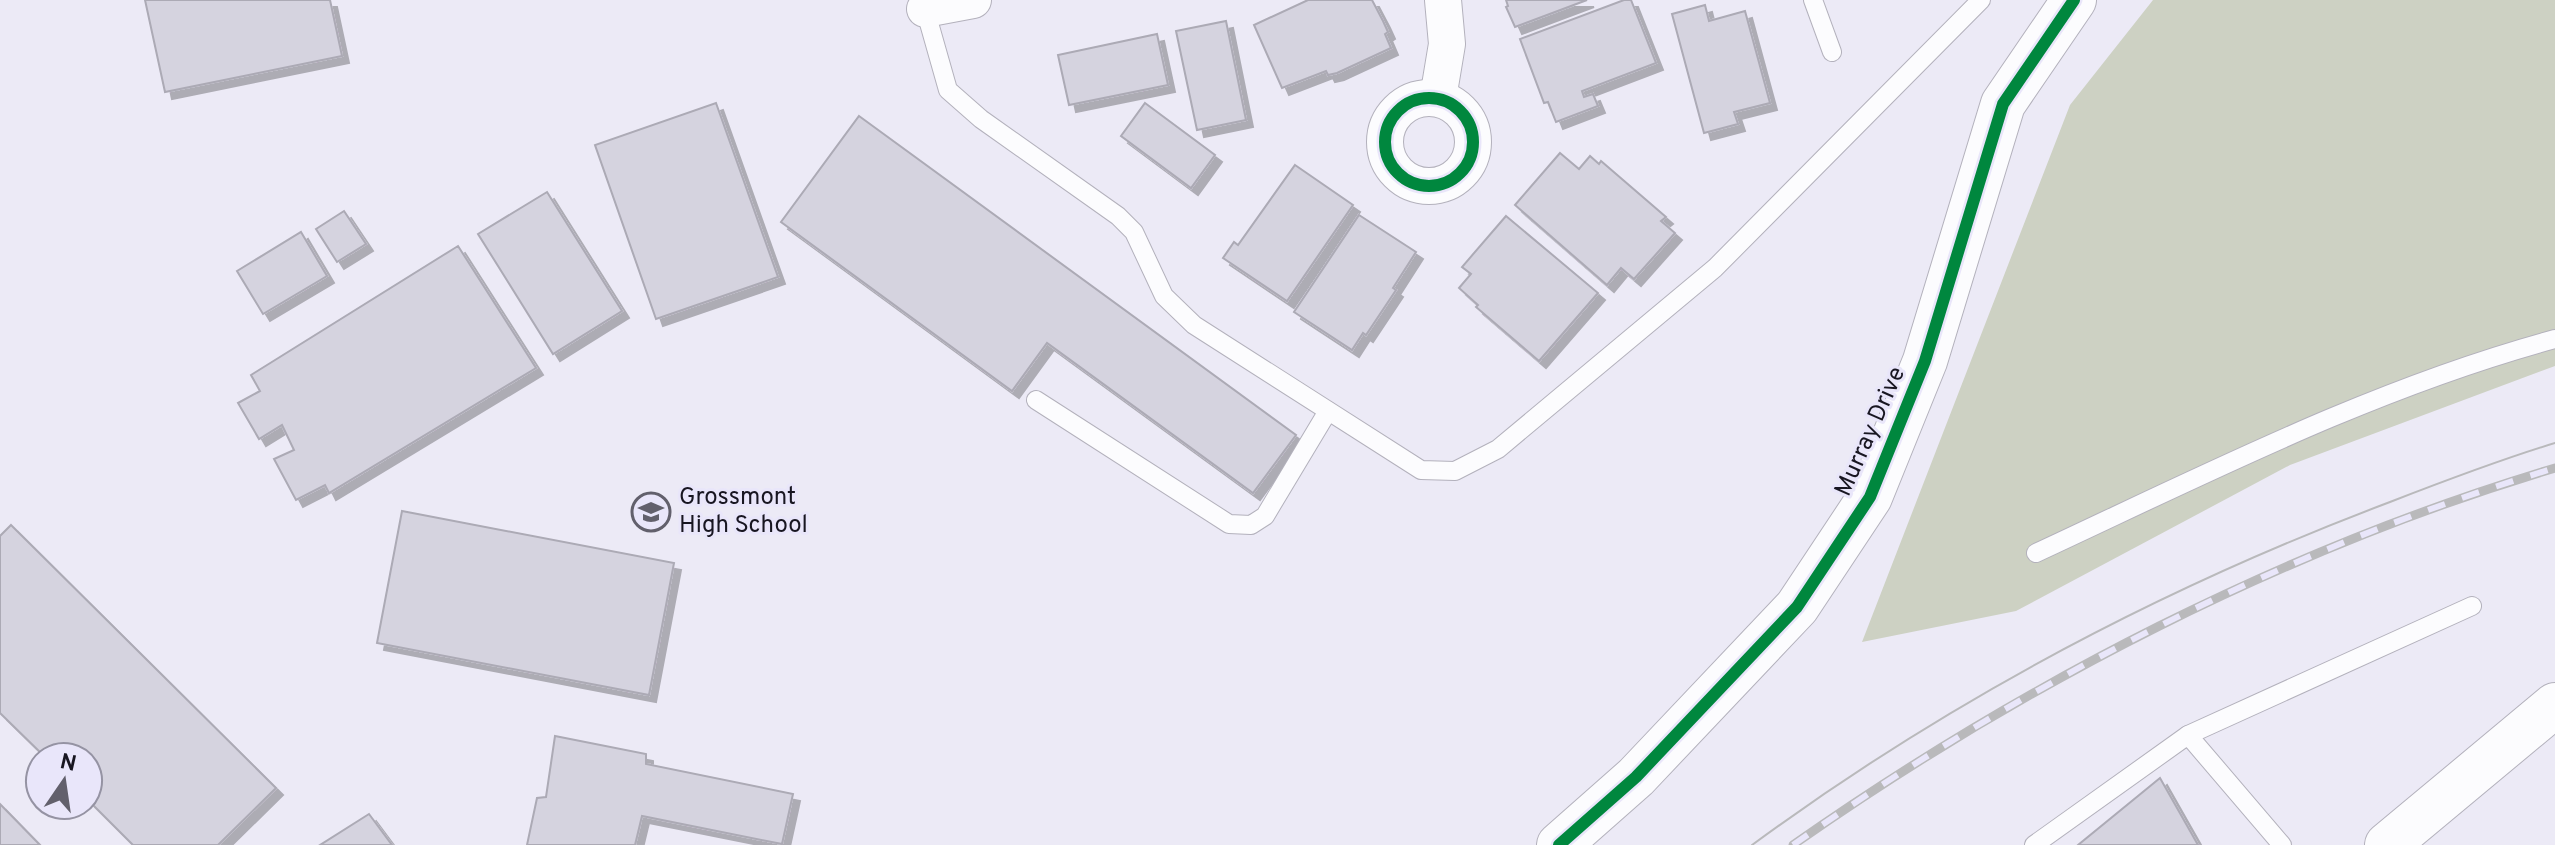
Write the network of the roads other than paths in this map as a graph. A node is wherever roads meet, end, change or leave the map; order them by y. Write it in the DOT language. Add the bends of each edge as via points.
graph roads {
  1 [pos="973,0"];
  2 [pos="1443,0"];
  3 [pos="1813,0"];
  4 [pos="1981,0"];
  5 [pos="2074,0"];
  6 [pos="925,9"];
  7 [pos="1832,52"];
  8 [pos="1438,98"];
  9 [pos="2555,339"];
  10 [pos="1036,400"];
  11 [pos="1328,411"];
  12 [pos="2036,553"];
  13 [pos="2472,606"];
  14 [pos="2555,705"];
  15 [pos="2188,735"];
  16 [pos="1559,845"];
  17 [pos="2034,845"];
  18 [pos="2282,845"];
  19 [pos="2387,845"];
  1 -- 6 [label="street"];
  2 -- 8 [label="street" via="1447,44"];
  3 -- 7 [label="lane"];
  4 -- 11 [label="lane" via="1715,268 1498,449 1455,471 1421,470"];
  5 -- 16 [label="street, Murray Drive" via="2003,104 1925,361 1870,497 1797,607 1636,777"];
  6 -- 11 [label="lane" via="948,90 1126,224 1164,296 1194,325"];
  9 -- 12 [label="lane" via="2376,398"];
  10 -- 11 [label="lane" via="1229,524 1251,525 1265,516"];
  13 -- 15 [label="lane"];
  14 -- 19 [label="street"];
  15 -- 17 [label="lane"];
  15 -- 18 [label="lane"];
}
